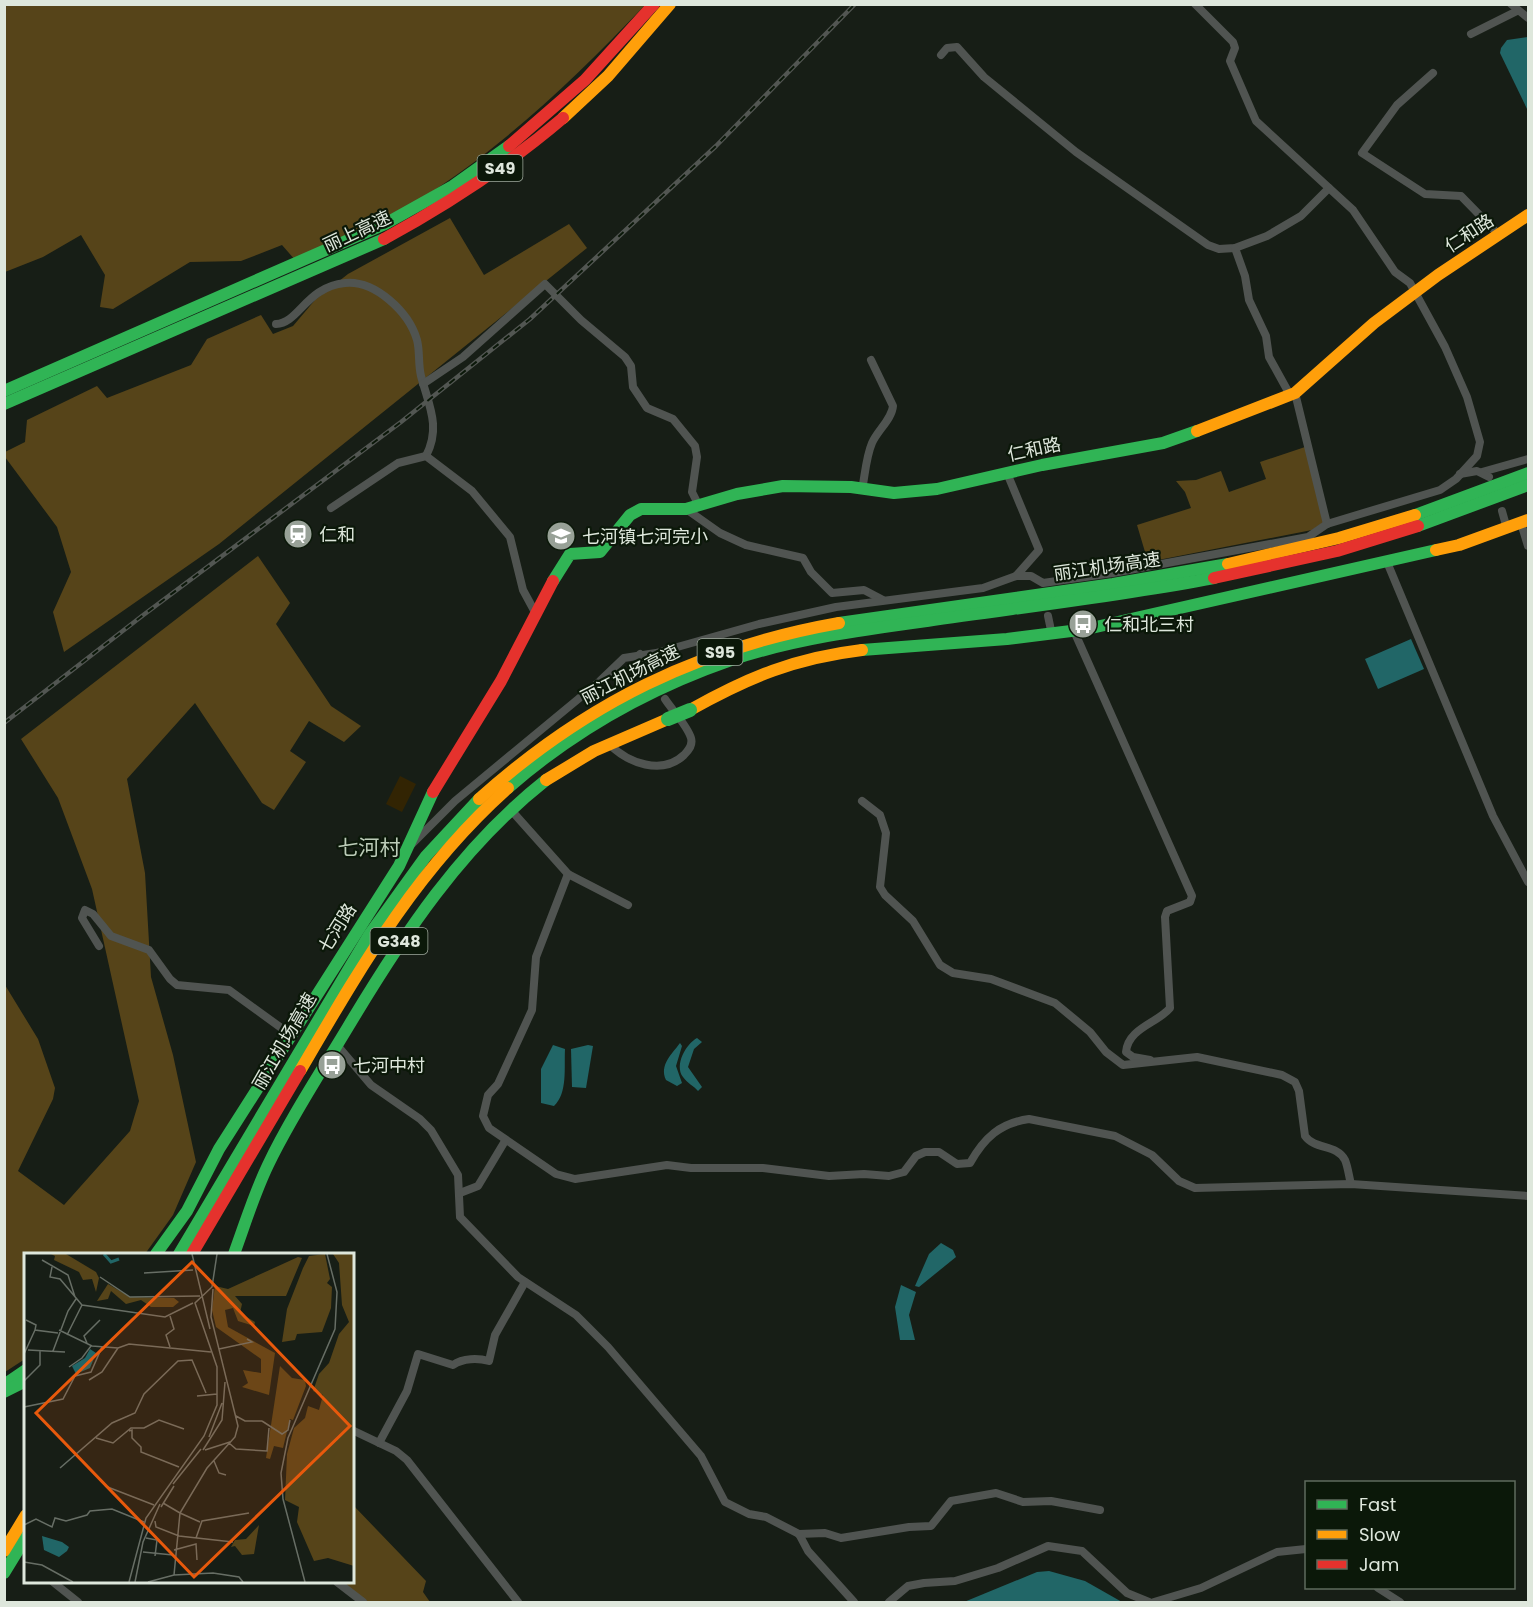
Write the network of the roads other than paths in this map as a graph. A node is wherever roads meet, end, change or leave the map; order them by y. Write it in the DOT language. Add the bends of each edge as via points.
graph roads {
  1 [pos="654,4"];
  2 [pos="670,4"];
  3 [pos="1196,4"];
  4 [pos="1514,8"];
  5 [pos="1528,18"];
  6 [pos="1471,34"];
  7 [pos="941,55"];
  8 [pos="1433,73"];
  9 [pos="1329,188"];
  10 [pos="1528,215"];
  11 [pos="1499,235"];
  12 [pos="1235,248"];
  13 [pos="289,273"];
  14 [pos="1415,292"];
  15 [pos="276,324"];
  16 [pos="871,360"];
  17 [pos="423,384"];
  18 [pos="4,390"];
  19 [pos="1293,394"];
  20 [pos="4,404"];
  21 [pos="426,456"];
  22 [pos="1528,459"];
  23 [pos="1007,473"];
  24 [pos="1528,473"];
  25 [pos="1460,474"];
  26 [pos="1528,485"];
  27 [pos="862,490"];
  28 [pos="331,508"];
  29 [pos="692,508"];
  30 [pos="1502,512"];
  31 [pos="1525,521"];
  32 [pos="1327,524"];
  33 [pos="1507,529"];
  34 [pos="1528,546"];
  35 [pos="1387,562"];
  36 [pos="1016,576"];
  37 [pos="883,600"];
  38 [pos="536,615"];
  39 [pos="1048,616"];
  40 [pos="1074,631"];
  41 [pos="1052,635"];
  42 [pos="640,654"];
  43 [pos="648,666"];
  44 [pos="665,699"];
  45 [pos="609,744"];
  46 [pos="862,801"];
  47 [pos="511,810"];
  48 [pos="403,854"];
  49 [pos="568,874"];
  50 [pos="1528,882"];
  51 [pos="628,905"];
  52 [pos="99,946"];
  53 [pos="291,1035"];
  54 [pos="337,1045"];
  55 [pos="1156,1061"];
  56 [pos="505,1141"];
  57 [pos="1351,1184"];
  58 [pos="460,1193"];
  59 [pos="1528,1196"];
  60 [pos="157,1253"];
  61 [pos="180,1253"];
  62 [pos="193,1253"];
  63 [pos="234,1253"];
  64 [pos="525,1282"];
  65 [pos="24,1371"];
  66 [pos="24,1383"];
  67 [pos="4,1385"];
  68 [pos="4,1392"];
  69 [pos="354,1432"];
  70 [pos="379,1443"];
  71 [pos="1100,1510"];
  72 [pos="24,1518"];
  73 [pos="799,1534"];
  74 [pos="24,1540"];
  75 [pos="1305,1549"];
  76 [pos="4,1551"];
  77 [pos="4,1573"];
  78 [pos="55,1583"];
  79 [pos="339,1583"];
  80 [pos="1381,1589"];
  81 [pos="78,1602"];
  82 [pos="363,1602"];
  83 [pos="518,1602"];
  84 [pos="854,1602"];
  85 [pos="889,1602"];
  86 [pos="1152,1602"];
  87 [pos="1400,1602"];
  1 -- 13 [label="main road, 丽上高速 / S49" via="572,93 478,170 400,217"];
  2 -- 13 [label="main road, 丽上高速 / S49" via="581,102 501,168 405,228 349,255"];
  3 -- 9 [label="street" via="1233,42 1230,61 1254,119"];
  4 -- 5 [label="street"];
  4 -- 6 [label="street"];
  7 -- 12 [label="street" via="948,48 957,47 984,77 1080,155 1199,240 1219,249"];
  8 -- 11 [label="street" via="1397,105 1362,153 1425,194 1461,196"];
  9 -- 12 [label="street" via="1301,216 1267,236"];
  9 -- 14 [label="street" via="1359,217 1395,272 1409,281"];
  10 -- 11 [label="main road, 仁和路"];
  11 -- 14 [label="main road, 仁和路"];
  12 -- 19 [label="street" via="1249,300 1266,336 1269,357"];
  13 -- 18 [label="main road, 丽上高速 / S49"];
  13 -- 20 [label="main road, 丽上高速 / S49"];
  14 -- 19 [label="main road, 仁和路" via="1359,334"];
  14 -- 25 [label="street" via="1467,397 1480,441 1477,456"];
  15 -- 17 [label="street" via="288,321 319,290 346,283 366,286 386,298 407,320 417,342"];
  16 -- 27 [label="street" via="893,406 869,450"];
  17 -- 21 [label="street" via="435,435"];
  17 -- 29 [label="street" via="463,357 545,284 625,357 631,366 633,387 647,408 674,419 695,446"];
  19 -- 23 [label="main road, 仁和路" via="1163,442"];
  19 -- 32 [label="street"];
  21 -- 28 [label="street" via="398,463"];
  21 -- 38 [label="street" via="472,491 510,537 523,590"];
  22 -- 25 [label="street" via="1485,475"];
  23 -- 27 [label="main road, 仁和路" via="920,492"];
  23 -- 36 [label="street" via="1039,550"];
  24 -- 61 [label="main road, 丽江机场高速 / S95" via="1387,526 1291,552 1138,580 831,624 770,637 710,656 621,696 547,743 499,782 419,864 354,957"];
  25 -- 32 [label="street" via="1440,490"];
  26 -- 62 [label="main road, 丽江机场高速 / S95" via="1400,533 1293,562 1139,591 832,634 772,648 678,680 609,715 506,790 470,823 428,871 364,962"];
  27 -- 29 [label="main road, 仁和路" via="783,486 737,494"];
  29 -- 37 [label="street" via="720,533 743,544 803,558 832,593 864,590"];
  29 -- 38 [label="main road, 仁和路" via="636,511 603,549 593,554 570,554"];
  30 -- 33 [label="street"];
  31 -- 33 [label="main road, G348"];
  31 -- 34 [label="street"];
  32 -- 36 [label="street" via="1308,537 1113,573 1043,583 1031,576"];
  33 -- 35 [label="main road, G348"];
  35 -- 40 [label="main road, G348"];
  35 -- 50 [label="street" via="1493,816"];
  36 -- 37 [label="street" via="982,588"];
  37 -- 42 [label="street" via="796,615"];
  38 -- 48 [label="main road, 七河路"];
  39 -- 41 [label="street"];
  40 -- 41 [label="main road, G348"];
  40 -- 55 [label="street" via="1192,896 1190,902 1167,911 1165,917 1170,1008 1142,1027 1126,1050 1133,1057"];
  41 -- 45 [label="main road, G348, bridge" via="854,651 779,667"];
  42 -- 43 [label="street"];
  42 -- 48 [label="street" via="619,660 590,689 455,801"];
  44 -- 45 [label="street" via="690,737 690,747 683,756 669,764 649,765 627,759"];
  45 -- 47 [label="main road, G348" via="565,767"];
  46 -- 55 [label="street" via="880,815 886,833 880,887 914,921 940,965 953,973 991,979 1055,1003 1120,1064"];
  47 -- 49 [label="street"];
  47 -- 54 [label="main road, G348" via="429,899 390,955"];
  48 -- 53 [label="main road, 七河路"];
  49 -- 51 [label="street"];
  49 -- 56 [label="street" via="536,957 532,1010 483,1112 486,1123"];
  52 -- 53 [label="street" via="82,918 86,910 111,936 149,950 177,985 229,990"];
  53 -- 60 [label="main road, 七河路" via="219,1149 192,1203"];
  54 -- 58 [label="street" via="371,1085 431,1130 456,1169"];
  54 -- 63 [label="main road, G348" via="269,1163"];
  55 -- 57 [label="street" via="1197,1057 1289,1078 1299,1090 1306,1138 1340,1153"];
  56 -- 57 [label="street" via="556,1174 575,1179 667,1165 889,1176 904,1172 924,1152 939,1152 957,1164 970,1163 989,1134 1015,1121 1029,1119 1115,1136 1152,1155 1179,1181 1195,1188"];
  56 -- 58 [label="street" via="478,1186"];
  57 -- 59 [label="street"];
  58 -- 64 [label="street" via="460,1217"];
  64 -- 70 [label="street" via="495,1335 489,1362 481,1359 453,1365 418,1354 407,1391"];
  64 -- 73 [label="street" via="576,1315 608,1347 701,1456 725,1502"];
  65 -- 67 [label="main road"];
  66 -- 68 [label="main road"];
  69 -- 70 [label="street"];
  70 -- 83 [label="street" via="407,1460"];
  71 -- 73 [label="street" via="1059,1501 1023,1502 996,1493 951,1501 931,1526 841,1538 825,1533"];
  72 -- 76 [label="main road"];
  73 -- 84 [label="street" via="808,1551"];
  74 -- 77 [label="main road"];
  75 -- 86 [label="street" via="1277,1552 1201,1588"];
  78 -- 81 [label="street"];
  79 -- 82 [label="street"];
  80 -- 87 [label="street"];
  85 -- 86 [label="street" via="908,1586 955,1581 998,1568 1047,1546 1082,1551 1127,1593"];
}
